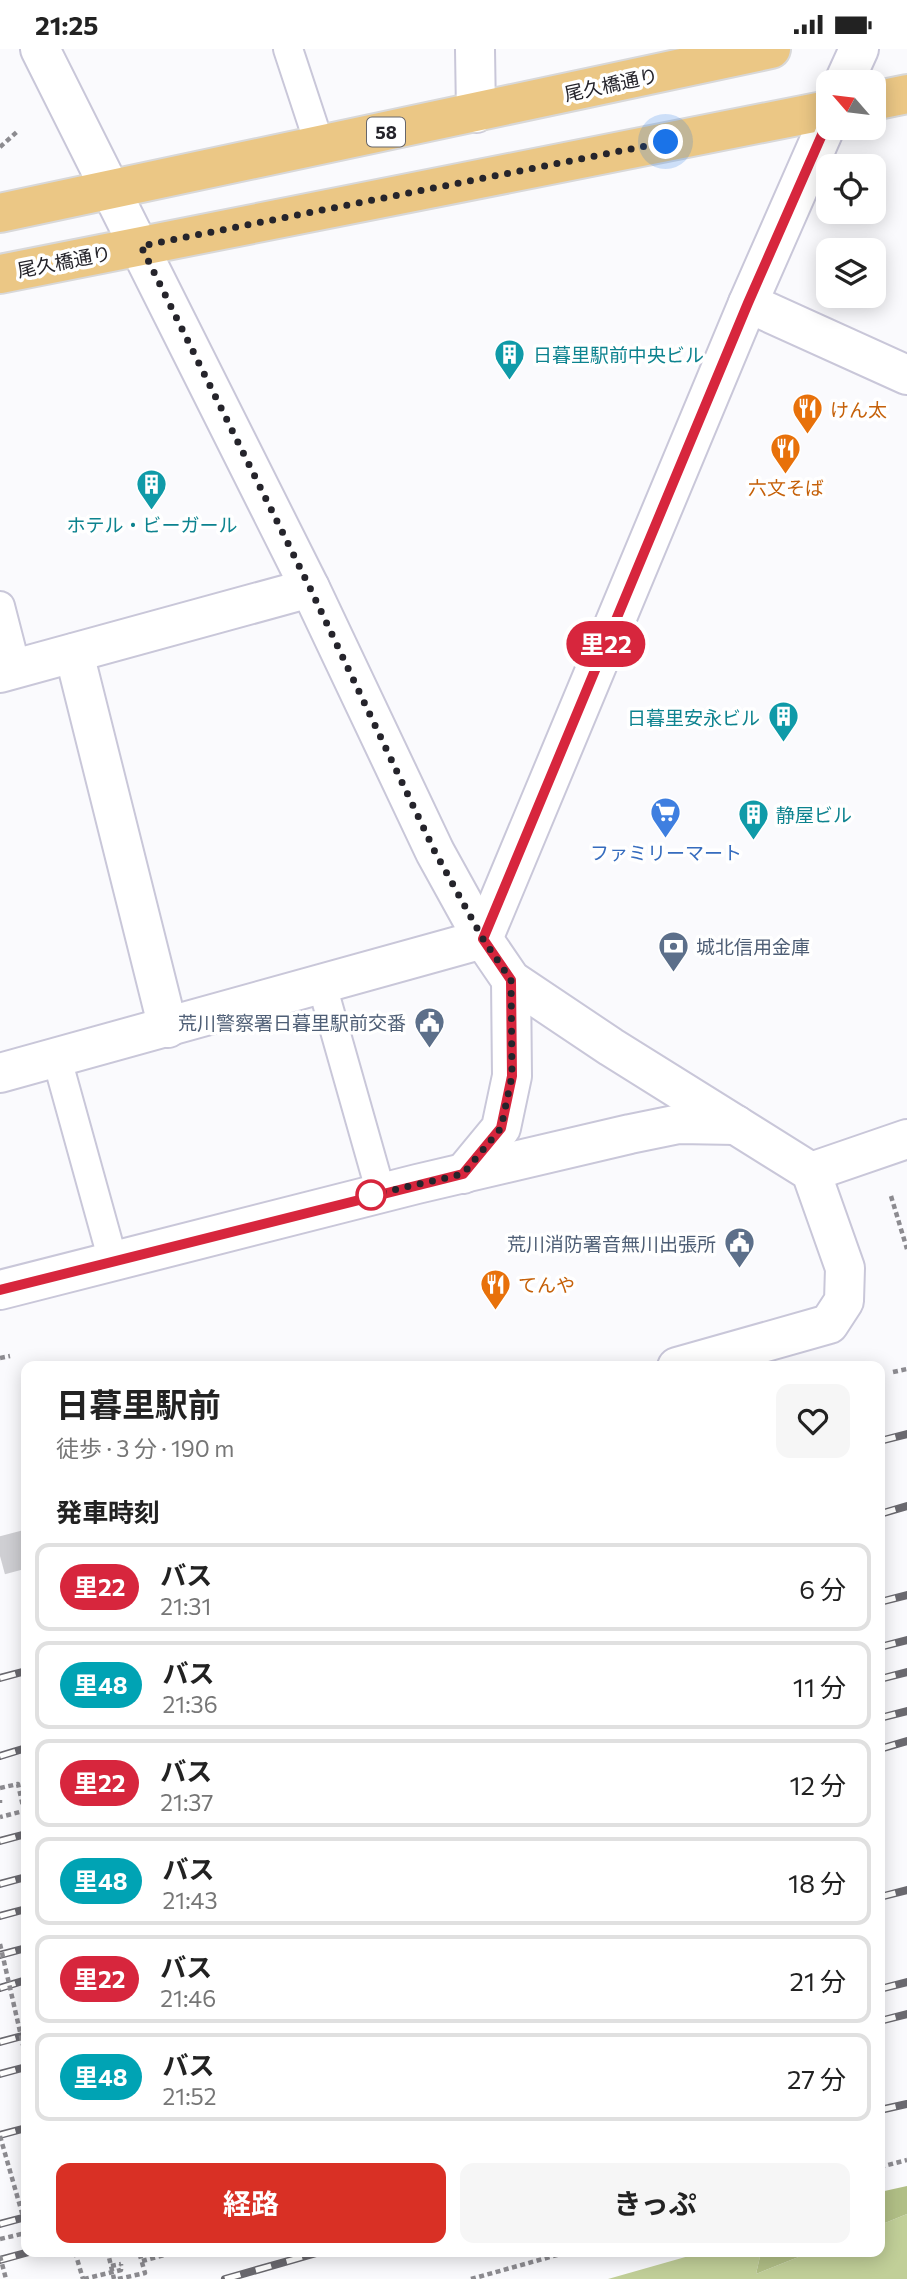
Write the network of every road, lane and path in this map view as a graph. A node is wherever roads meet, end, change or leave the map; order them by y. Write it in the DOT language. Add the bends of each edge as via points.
graph roads {
  1 [pos="40,49"];
  2 [pos="288,49"];
  3 [pos="475,49"];
  4 [pos="771,49"];
  5 [pos="859,49"];
  6 [pos="849,70"];
  7 [pos="907,94"];
  8 [pos="886,98"];
  9 [pos="816,112"];
  10 [pos="476,113"];
  11 [pos="19,130"];
  12 [pos="820,140"];
  13 [pos="320,146"];
  14 [pos="0,147"];
  15 [pos="111,190"];
  16 [pos="0,213"];
  17 [pos="141,246"];
  18 [pos="0,274"];
  19 [pos="748,303"];
  20 [pos="907,375"];
  21 [pos="310,588"];
  22 [pos="0,606"];
  23 [pos="74,653"];
  24 [pos="8,671"];
  25 [pos="483,939"];
  26 [pos="511,980"];
  27 [pos="322,985"];
  28 [pos="168,1028"];
  29 [pos="58,1059"];
  30 [pos="0,1073"];
  31 [pos="736,1125"];
  32 [pos="907,1139"];
  33 [pos="811,1172"];
  34 [pos="463,1174"];
  35 [pos="381,1193"];
  36 [pos="899,1221"];
  37 [pos="907,1249"];
  38 [pos="114,1261"];
  39 [pos="0,1290"];
  40 [pos="10,1356"];
  41 [pos="0,1358"];
  42 [pos="698,1361"];
  43 [pos="907,1369"];
  44 [pos="894,1372"];
  45 [pos="0,1787"];
  46 [pos="21,1792"];
  47 [pos="21,1812"];
  48 [pos="0,1817"];
  49 [pos="0,1944"];
  50 [pos="21,2037"];
  51 [pos="0,2136"];
  52 [pos="907,2160"];
  53 [pos="885,2166"];
  54 [pos="21,2210"];
  55 [pos="21,2234"];
  56 [pos="0,2239"];
  57 [pos="0,2256"];
  58 [pos="76,2257"];
  59 [pos="109,2257"];
  60 [pos="140,2257"];
  61 [pos="159,2257"];
  62 [pos="550,2257"];
  63 [pos="142,2262"];
  64 [pos="111,2266"];
  65 [pos="6,2279"];
  66 [pos="83,2279"];
  67 [pos="116,2279"];
  68 [pos="471,2279"];
  1 -- 15 [label="street"];
  2 -- 13 [label="lane"];
  3 -- 10 [label="street"];
  4 -- 10 [label="main road, 尾久橋通り / 58"];
  5 -- 6 [label="street"];
  7 -- 8 [label="main road"];
  9 -- 17 [label="main road, 尾久橋通り"];
  10 -- 13 [label="main road, 尾久橋通り / 58"];
  11 -- 14 [label="path"];
  12 -- 19 [label="street"];
  13 -- 15 [label="main road, 尾久橋通り / 58"];
  15 -- 16 [label="main road, 尾久橋通り / 58"];
  15 -- 17 [label="street"];
  17 -- 18 [label="main road, 尾久橋通り"];
  17 -- 21 [label="street"];
  19 -- 20 [label="street"];
  19 -- 25 [label="street"];
  21 -- 23 [label="street"];
  21 -- 25 [label="street" via="435,852"];
  22 -- 24 [label="lane"];
  23 -- 24 [label="street"];
  23 -- 28 [label="street"];
  25 -- 26 [label="street"];
  25 -- 27 [label="street"];
  26 -- 31 [label="street"];
  26 -- 34 [label="street" via="512,1076 501,1128"];
  27 -- 28 [label="street"];
  27 -- 35 [label="lane"];
  28 -- 29 [label="street"];
  29 -- 30 [label="street"];
  29 -- 38 [label="lane"];
  31 -- 33 [label="street"];
  31 -- 34 [label="street" via="679,1124"];
  32 -- 33 [label="street"];
  33 -- 42 [label="street" via="845,1268 844,1301 829,1324"];
  34 -- 35 [label="street"];
  35 -- 38 [label="street"];
  36 -- 37 [label="path"];
  38 -- 39 [label="street"];
  40 -- 41 [label="path"];
  43 -- 44 [label="path"];
  45 -- 46 [label="path" via="18,1784"];
  47 -- 48 [label="path"];
  49 -- 50 [label="path, bridge"];
  51 -- 54 [label="path, bridge"];
  52 -- 53 [label="path"];
  55 -- 56 [label="path"];
  57 -- 65 [label="path, bridge"];
  58 -- 66 [label="path"];
  59 -- 64 [label="path"];
  60 -- 63 [label="path"];
  61 -- 63 [label="path"];
  62 -- 68 [label="path"];
  63 -- 67 [label="path" via="145,2273"];
  64 -- 66 [label="path, bridge" via="121,2264 121,2270"];
  64 -- 67 [label="path"];
}
